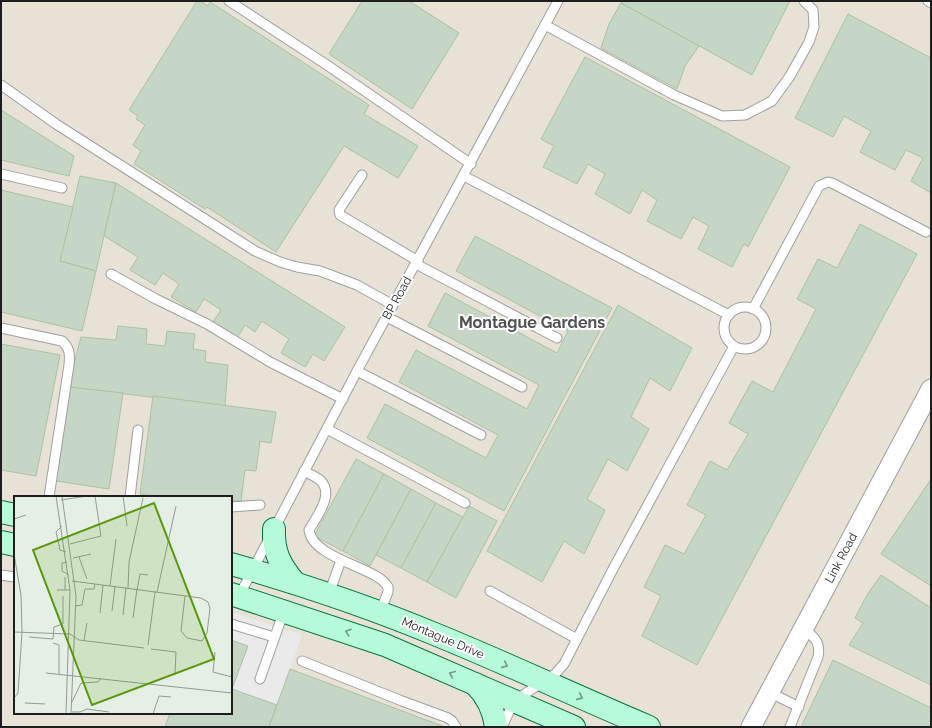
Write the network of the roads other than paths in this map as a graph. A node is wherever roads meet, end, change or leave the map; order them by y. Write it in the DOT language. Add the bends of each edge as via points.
graph roads {
  1 [pos="229,1"];
  2 [pos="558,1"];
  3 [pos="804,1"];
  4 [pos="545,25"];
  5 [pos="1,85"];
  6 [pos="471,164"];
  7 [pos="1,174"];
  8 [pos="362,175"];
  9 [pos="464,176"];
  10 [pos="62,188"];
  11 [pos="926,232"];
  12 [pos="417,262"];
  13 [pos="111,274"];
  14 [pos="394,305"];
  15 [pos="753,309"];
  16 [pos="729,315"];
  17 [pos="387,317"];
  18 [pos="1,328"];
  19 [pos="557,338"];
  20 [pos="734,346"];
  21 [pos="357,371"];
  22 [pos="522,387"];
  23 [pos="931,389"];
  24 [pos="343,399"];
  25 [pos="327,429"];
  26 [pos="138,430"];
  27 [pos="481,435"];
  28 [pos="304,471"];
  29 [pos="49,496"];
  30 [pos="130,496"];
  31 [pos="465,503"];
  32 [pos="260,505"];
  33 [pos="232,507"];
  34 [pos="1,512"];
  35 [pos="14,515"];
  36 [pos="274,529"];
  37 [pos="1,542"];
  38 [pos="14,545"];
  39 [pos="341,560"];
  40 [pos="232,564"];
  41 [pos="252,570"];
  42 [pos="1,575"];
  43 [pos="14,578"];
  44 [pos="295,583"];
  45 [pos="490,591"];
  46 [pos="328,594"];
  47 [pos="235,595"];
  48 [pos="284,611"];
  49 [pos="380,612"];
  50 [pos="232,624"];
  51 [pos="804,628"];
  52 [pos="274,638"];
  53 [pos="577,639"];
  54 [pos="302,661"];
  55 [pos="260,679"];
  56 [pos="473,682"];
  57 [pos="544,682"];
  58 [pos="770,692"];
  59 [pos="514,701"];
  60 [pos="799,707"];
  61 [pos="456,727"];
  62 [pos="496,727"];
  63 [pos="502,727"];
  64 [pos="574,727"];
  65 [pos="649,727"];
  66 [pos="751,727"];
  67 [pos="790,727"];
  1 -- 6 [label="lane"];
  2 -- 4 [label="lane, BP Road"];
  3 -- 4 [label="lane" via="813,10 814,27 809,42 772,101 746,115 722,116 674,95"];
  4 -- 6 [label="lane, BP Road"];
  5 -- 14 [label="lane" via="56,124 255,251 280,262 320,271 357,285"];
  6 -- 9 [label="lane, BP Road"];
  7 -- 10 [label="lane"];
  8 -- 12 [label="lane" via="339,210 340,215"];
  9 -- 12 [label="lane, BP Road"];
  9 -- 16 [label="lane"];
  11 -- 15 [label="lane" via="832,183 823,184 819,186"];
  12 -- 14 [label="lane, BP Road"];
  12 -- 19 [label="lane"];
  13 -- 24 [label="lane" via="156,300 207,324 270,362"];
  14 -- 17 [label="lane, BP Road"];
  15 -- 16 [label="lane" via="741,307"];
  15 -- 20 [label="lane" via="764,320 766,328 761,341 748,348"];
  16 -- 20 [label="lane" via="725,321 725,335"];
  17 -- 21 [label="lane, BP Road"];
  17 -- 22 [label="lane"];
  18 -- 29 [label="lane" via="62,341 69,351"];
  20 -- 53 [label="lane"];
  21 -- 24 [label="lane, BP Road"];
  21 -- 27 [label="lane"];
  23 -- 51 [label="street, Link Road"];
  24 -- 25 [label="lane, BP Road"];
  25 -- 28 [label="lane, BP Road"];
  25 -- 31 [label="lane"];
  26 -- 30 [label="lane"];
  28 -- 36 [label="lane, BP Road"];
  28 -- 39 [label="lane" via="320,480 326,488 326,497 309,530 310,535 324,550"];
  32 -- 33 [label="lane"];
  34 -- 35 [label="main road"];
  36 -- 41 [label="lane, BP Road"];
  36 -- 44 [label="main road" via="273,543 278,558"];
  37 -- 38 [label="main road"];
  39 -- 46 [label="lane"];
  39 -- 49 [label="lane" via="379,577 388,587"];
  40 -- 41 [label="main road, Montague Drive"];
  41 -- 44 [label="main road, Montague Drive"];
  41 -- 47 [label="lane, BP Road"];
  42 -- 43 [label="lane"];
  44 -- 46 [label="main road, Montague Drive"];
  45 -- 53 [label="lane"];
  46 -- 49 [label="main road, Montague Drive"];
  47 -- 48 [label="main road"];
  48 -- 52 [label="lane"];
  56 -- 48 [label="main road, one-way" via="385,645"];
  49 -- 57 [label="main road, Montague Drive, one-way"];
  50 -- 52 [label="lane"];
  51 -- 58 [label="street, Link Road"];
  51 -- 60 [label="lane" via="818,642 820,648"];
  52 -- 55 [label="lane"];
  53 -- 57 [label="lane" via="564,664"];
  54 -- 61 [label="lane" via="448,718"];
  56 -- 59 [label="main road"];
  56 -- 62 [label="main road" via="484,693"];
  57 -- 59 [label="lane"];
  57 -- 65 [label="main road, Montague Drive, one-way"];
  58 -- 60 [label="lane"];
  58 -- 66 [label="street, Link Road"];
  59 -- 63 [label="lane"];
  59 -- 64 [label="main road"];
  60 -- 67 [label="lane"];
}
